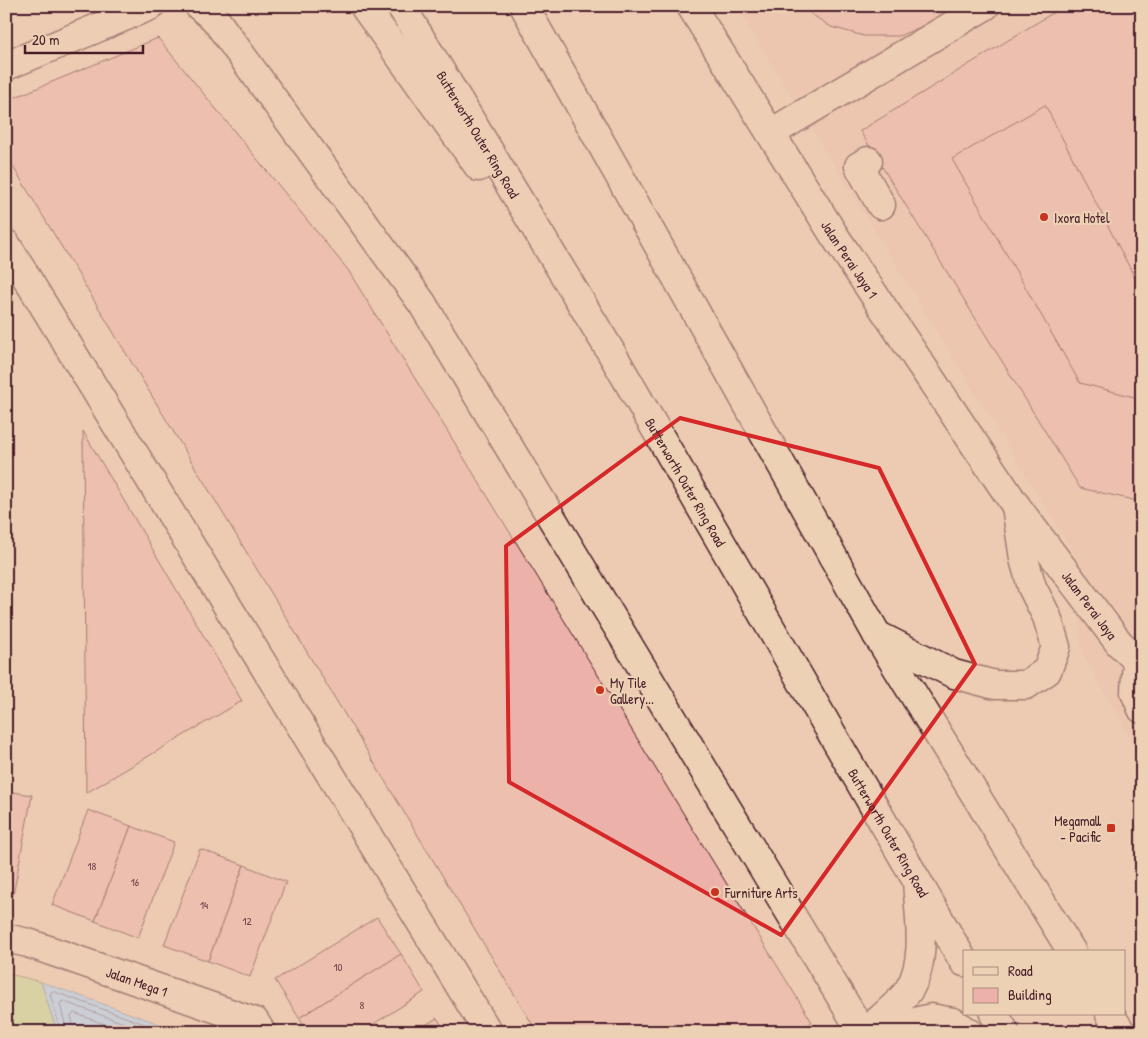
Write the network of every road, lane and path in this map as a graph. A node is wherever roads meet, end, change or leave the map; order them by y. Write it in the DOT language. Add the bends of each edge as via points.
graph roads {
  1 [pos="150,6"];
  2 [pos="199,6"];
  3 [pos="364,6"];
  4 [pos="400,6"];
  5 [pos="524,6"];
  6 [pos="691,6"];
  7 [pos="984,6"];
  8 [pos="6,66"];
  9 [pos="771,132"];
  10 [pos="868,161"];
  11 [pos="882,205"];
  12 [pos="6,244"];
  13 [pos="611,352"];
  14 [pos="1016,506"];
  15 [pos="876,634"];
  16 [pos="1140,655"];
  17 [pos="1142,709"];
  18 [pos="917,881"];
  19 [pos="6,938"];
  20 [pos="1071,950"];
  21 [pos="963,960"];
  22 [pos="995,1016"];
  23 [pos="1111,1016"];
  24 [pos="6,1017"];
  25 [pos="10,1032"];
  26 [pos="261,1032"];
  27 [pos="488,1032"];
  28 [pos="864,1032"];
  29 [pos="873,1032"];
  30 [pos="968,1032"];
  31 [pos="1005,1032"];
  32 [pos="1121,1032"];
  1 -- 8 [label="main road"];
  2 -- 28 [label="main road" via="215,18 422,303"];
  3 -- 13 [label="main road"];
  4 -- 13 [label="main road, Butterworth Outer Ring Road"];
  5 -- 15 [label="main road"];
  6 -- 9 [label="main road, Jalan Perai Jaya 1"];
  7 -- 9 [label="main road"];
  9 -- 14 [label="main road, Jalan Perai Jaya 1" via="834,235"];
  10 -- 11 [label="main road" via="858,166"];
  12 -- 27 [label="main road"];
  13 -- 18 [label="main road, Butterworth Outer Ring Road"];
  14 -- 15 [label="main road" via="1024,559 1056,647 1047,671 1026,686 995,685 954,674"];
  14 -- 16 [label="main road, Jalan Perai Jaya" via="1118,643"];
  15 -- 20 [label="main road"];
  16 -- 17 [label="main road, Jalan Perai Jaya" via="1136,692"];
  18 -- 21 [label="main road, Butterworth Outer Ring Road"];
  18 -- 28 [label="main road" via="920,955 916,975 907,993"];
  19 -- 26 [label="main road, Jalan Mega 1" via="255,1022"];
  22 -- 31 [label="main road"];
  23 -- 32 [label="main road"];
  24 -- 25 [label="path"];
  29 -- 30 [label="main road" via="931,1018 953,1022"];
}
